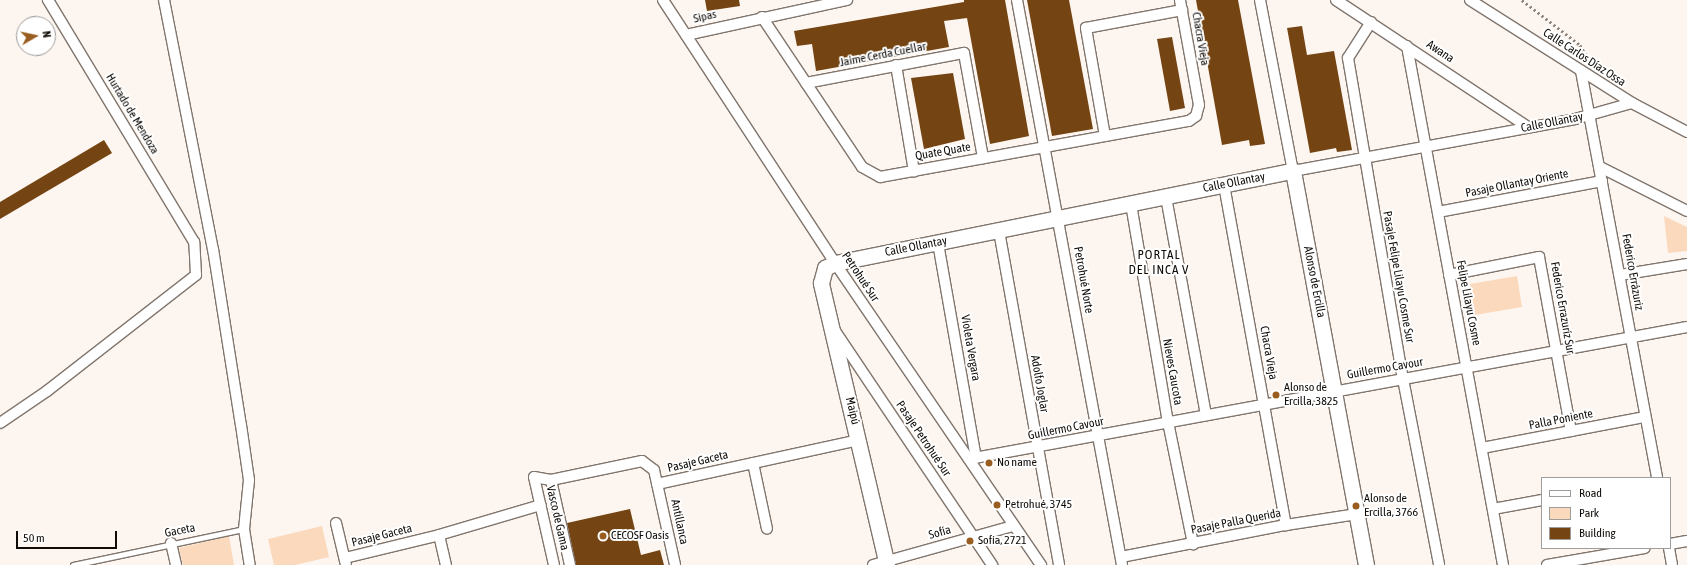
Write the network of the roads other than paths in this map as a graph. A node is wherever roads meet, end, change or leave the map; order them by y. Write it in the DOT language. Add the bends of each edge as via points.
graph roads {
  1 [pos="48,0"];
  2 [pos="164,0"];
  3 [pos="663,0"];
  4 [pos="847,0"];
  5 [pos="1017,0"];
  6 [pos="1260,0"];
  7 [pos="1336,0"];
  8 [pos="1470,0"];
  9 [pos="1181,5"];
  10 [pos="762,17"];
  11 [pos="1370,22"];
  12 [pos="686,35"];
  13 [pos="1407,46"];
  14 [pos="896,65"];
  15 [pos="1581,71"];
  16 [pos="806,83"];
  17 [pos="1632,104"];
  18 [pos="1199,105"];
  19 [pos="1591,115"];
  20 [pos="1528,127"];
  21 [pos="1687,132"];
  22 [pos="1105,136"];
  23 [pos="1045,148"];
  24 [pos="1425,148"];
  25 [pos="983,158"];
  26 [pos="1364,159"];
  27 [pos="1600,167"];
  28 [pos="914,171"];
  29 [pos="1293,171"];
  30 [pos="1602,181"];
  31 [pos="1224,185"];
  32 [pos="1166,197"];
  33 [pos="1131,204"];
  34 [pos="1687,211"];
  35 [pos="1438,212"];
  36 [pos="1058,219"];
  37 [pos="998,231"];
  38 [pos="210,236"];
  39 [pos="194,242"];
  40 [pos="938,243"];
  41 [pos="835,263"];
  42 [pos="1687,264"];
  43 [pos="1449,275"];
  44 [pos="1620,275"];
  45 [pos="833,327"];
  46 [pos="1687,327"];
  47 [pos="1630,336"];
  48 [pos="1556,350"];
  49 [pos="1467,367"];
  50 [pos="1403,380"];
  51 [pos="1334,392"];
  52 [pos="1264,404"];
  53 [pos="1206,415"];
  54 [pos="1646,418"];
  55 [pos="1168,422"];
  56 [pos="0,423"];
  57 [pos="1571,431"];
  58 [pos="1098,435"];
  59 [pos="858,440"];
  60 [pos="1037,448"];
  61 [pos="1482,448"];
  62 [pos="973,458"];
  63 [pos="753,463"];
  64 [pos="534,477"];
  65 [pos="1657,477"];
  66 [pos="551,480"];
  67 [pos="657,484"];
  68 [pos="1541,500"];
  69 [pos="541,505"];
  70 [pos="1493,509"];
  71 [pos="1357,514"];
  72 [pos="336,523"];
  73 [pos="1286,525"];
  74 [pos="1013,526"];
  75 [pos="244,528"];
  76 [pos="768,529"];
  77 [pos="439,535"];
  78 [pos="973,538"];
  79 [pos="1687,541"];
  80 [pos="171,542"];
  81 [pos="1193,544"];
  82 [pos="1671,544"];
  83 [pos="1639,549"];
  84 [pos="1669,549"];
  85 [pos="1122,561"];
  86 [pos="346,562"];
  87 [pos="882,564"];
  88 [pos="73,565"];
  89 [pos="176,565"];
  90 [pos="250,565"];
  91 [pos="446,565"];
  92 [pos="554,565"];
  93 [pos="570,565"];
  94 [pos="675,565"];
  95 [pos="992,565"];
  96 [pos="1040,565"];
  97 [pos="1060,565"];
  98 [pos="1366,565"];
  99 [pos="1439,565"];
  100 [pos="1504,565"];
  101 [pos="1547,565"];
  102 [pos="1672,565"];
  1 -- 39 [label="street, Hurtado de Mendoza"];
  2 -- 38 [label="street"];
  3 -- 12 [label="street, Petrohué Sur"];
  4 -- 10 [label="street, Sipas"];
  5 -- 23 [label="street, Petrohué Norte"];
  6 -- 29 [label="street, Alonso de Ercilla"];
  7 -- 11 [label="street, Awana"];
  8 -- 15 [label="street, Calle Carlos Díaz Ossa"];
  9 -- 18 [label="street, Chacra Vieja"];
  9 -- 22 [label="street" via="1086,28"];
  10 -- 12 [label="street, Sipas"];
  10 -- 16 [label="street, Quate Quate"];
  11 -- 13 [label="street, Awana"];
  11 -- 26 [label="street, Pasaje Felipe Lilayu Cosme Sur" via="1348,58"];
  12 -- 41 [label="street, Petrohué Sur"];
  13 -- 20 [label="street, Awana"];
  13 -- 24 [label="street, Felipe Lilayu Cosme"];
  14 -- 16 [label="street, Jaime Cerda Cuellar"];
  14 -- 25 [label="street, Jaime Cerda Cuellar" via="964,53"];
  14 -- 28 [label="street"];
  15 -- 17 [label="street, Calle Carlos Díaz Ossa"];
  15 -- 19 [label="street, Federico Errázuriz"];
  16 -- 28 [label="street, Quate Quate" via="862,167 880,177"];
  17 -- 19 [label="street, Calle Ollantay"];
  17 -- 21 [label="street, Calle Carlos Díaz Ossa"];
  18 -- 22 [label="street, Quate Quate" via="1196,116 1189,121"];
  19 -- 20 [label="street, Calle Ollantay"];
  19 -- 27 [label="street, Federico Errázuriz"];
  20 -- 24 [label="street, Calle Ollantay"];
  22 -- 23 [label="street, Quate Quate"];
  23 -- 25 [label="street, Quate Quate"];
  23 -- 36 [label="street, Petrohué Norte"];
  24 -- 26 [label="street, Calle Ollantay"];
  24 -- 35 [label="street, Felipe Lilayu Cosme"];
  25 -- 28 [label="street, Quate Quate"];
  26 -- 29 [label="street, Calle Ollantay"];
  26 -- 50 [label="street, Pasaje Felipe Lilayu Cosme Sur"];
  27 -- 30 [label="street, Federico Errázuriz"];
  27 -- 34 [label="street"];
  29 -- 31 [label="street, Calle Ollantay"];
  29 -- 51 [label="street, Alonso de Ercilla"];
  30 -- 35 [label="street, Pasaje Ollantay Oriente"];
  30 -- 44 [label="street, Federico Errázuriz"];
  31 -- 32 [label="street, Calle Ollantay"];
  31 -- 52 [label="street, Chacra Vieja"];
  32 -- 33 [label="street, Calle Ollantay"];
  32 -- 53 [label="street"];
  33 -- 36 [label="street, Calle Ollantay"];
  33 -- 55 [label="street, Nieves Caucota"];
  35 -- 43 [label="street, Felipe Lilayu Cosme"];
  36 -- 37 [label="street, Calle Ollantay"];
  36 -- 58 [label="street, Petrohué Norte"];
  37 -- 40 [label="street, Calle Ollantay"];
  37 -- 60 [label="street, Adolfo Joglar"];
  38 -- 39 [label="street"];
  38 -- 75 [label="street" via="249,480"];
  39 -- 56 [label="street" via="196,275 48,391"];
  40 -- 41 [label="street, Calle Ollantay"];
  40 -- 62 [label="street, Violeta Vergara"];
  41 -- 45 [label="street, Maipú" via="825,268 821,283"];
  41 -- 62 [label="street, Petrohué Sur"];
  42 -- 44 [label="street"];
  43 -- 48 [label="street, Federico Errazuríz Sur" via="1540,257"];
  43 -- 49 [label="street, Felipe Lilayu Cosme"];
  44 -- 47 [label="street, Federico Errázuriz"];
  45 -- 59 [label="street, Maipú"];
  45 -- 78 [label="street, Pasaje Petrohué Sur"];
  46 -- 47 [label="street, Guillermo Cavour"];
  47 -- 48 [label="street, Guillermo Cavour"];
  47 -- 54 [label="street, Federico Errázuriz"];
  48 -- 49 [label="street, Guillermo Cavour"];
  48 -- 57 [label="street, Federico Errazuríz Sur"];
  49 -- 50 [label="street, Guillermo Cavour"];
  49 -- 61 [label="street, Felipe Lilayu Cosme"];
  50 -- 51 [label="street, Guillermo Cavour"];
  50 -- 99 [label="street, Pasaje Felipe Lilayu Cosme Sur"];
  51 -- 52 [label="street, Guillermo Cavour"];
  51 -- 71 [label="street, Alonso de Ercilla"];
  52 -- 53 [label="street, Guillermo Cavour"];
  52 -- 73 [label="street, Chacra Vieja"];
  53 -- 55 [label="street, Guillermo Cavour"];
  54 -- 57 [label="street, Palla Poniente"];
  54 -- 65 [label="street, Federico Errázuriz"];
  55 -- 58 [label="street, Guillermo Cavour"];
  55 -- 81 [label="street, Nieves Caucota"];
  57 -- 61 [label="street, Palla Poniente"];
  58 -- 60 [label="street, Guillermo Cavour"];
  58 -- 85 [label="street, Petrohué Norte"];
  59 -- 63 [label="street, Pasaje Gaceta"];
  59 -- 87 [label="street, Maipú"];
  60 -- 62 [label="street, Guillermo Cavour"];
  60 -- 97 [label="street, Adolfo Joglar"];
  61 -- 70 [label="street, Felipe Lilayu Cosme"];
  62 -- 74 [label="street, Petrohué Sur"];
  63 -- 67 [label="street, Pasaje Gaceta"];
  63 -- 76 [label="street"];
  64 -- 66 [label="street, Pasaje Gaceta"];
  64 -- 69 [label="street, Vasco de Gama"];
  66 -- 67 [label="street, Pasaje Gaceta" via="642,461 654,470"];
  66 -- 93 [label="street, Vasco de Gama"];
  67 -- 94 [label="street, Antillanca"];
  68 -- 70 [label="street"];
  69 -- 77 [label="street, Pasaje Gaceta"];
  69 -- 92 [label="street, Vasco de Gama"];
  70 -- 100 [label="street, Felipe Lilayu Cosme"];
  71 -- 73 [label="street, Pasaje Palla Querida"];
  71 -- 98 [label="street, Alonso de Ercilla"];
  72 -- 86 [label="street"];
  73 -- 81 [label="street, Pasaje Palla Querida"];
  74 -- 78 [label="street, Sofía"];
  74 -- 96 [label="street, Petrohué Sur"];
  75 -- 80 [label="lane, Gaceta"];
  75 -- 90 [label="street"];
  77 -- 86 [label="street, Pasaje Gaceta"];
  77 -- 91 [label="street"];
  78 -- 87 [label="street, Sofía"];
  78 -- 95 [label="street, Pasaje Petrohué Sur"];
  79 -- 82 [label="street"];
  80 -- 88 [label="lane, Gaceta"];
  80 -- 89 [label="street"];
  81 -- 85 [label="street, Pasaje Palla Querida"];
  83 -- 101 [label="street"];
  84 -- 102 [label="street"];
}
